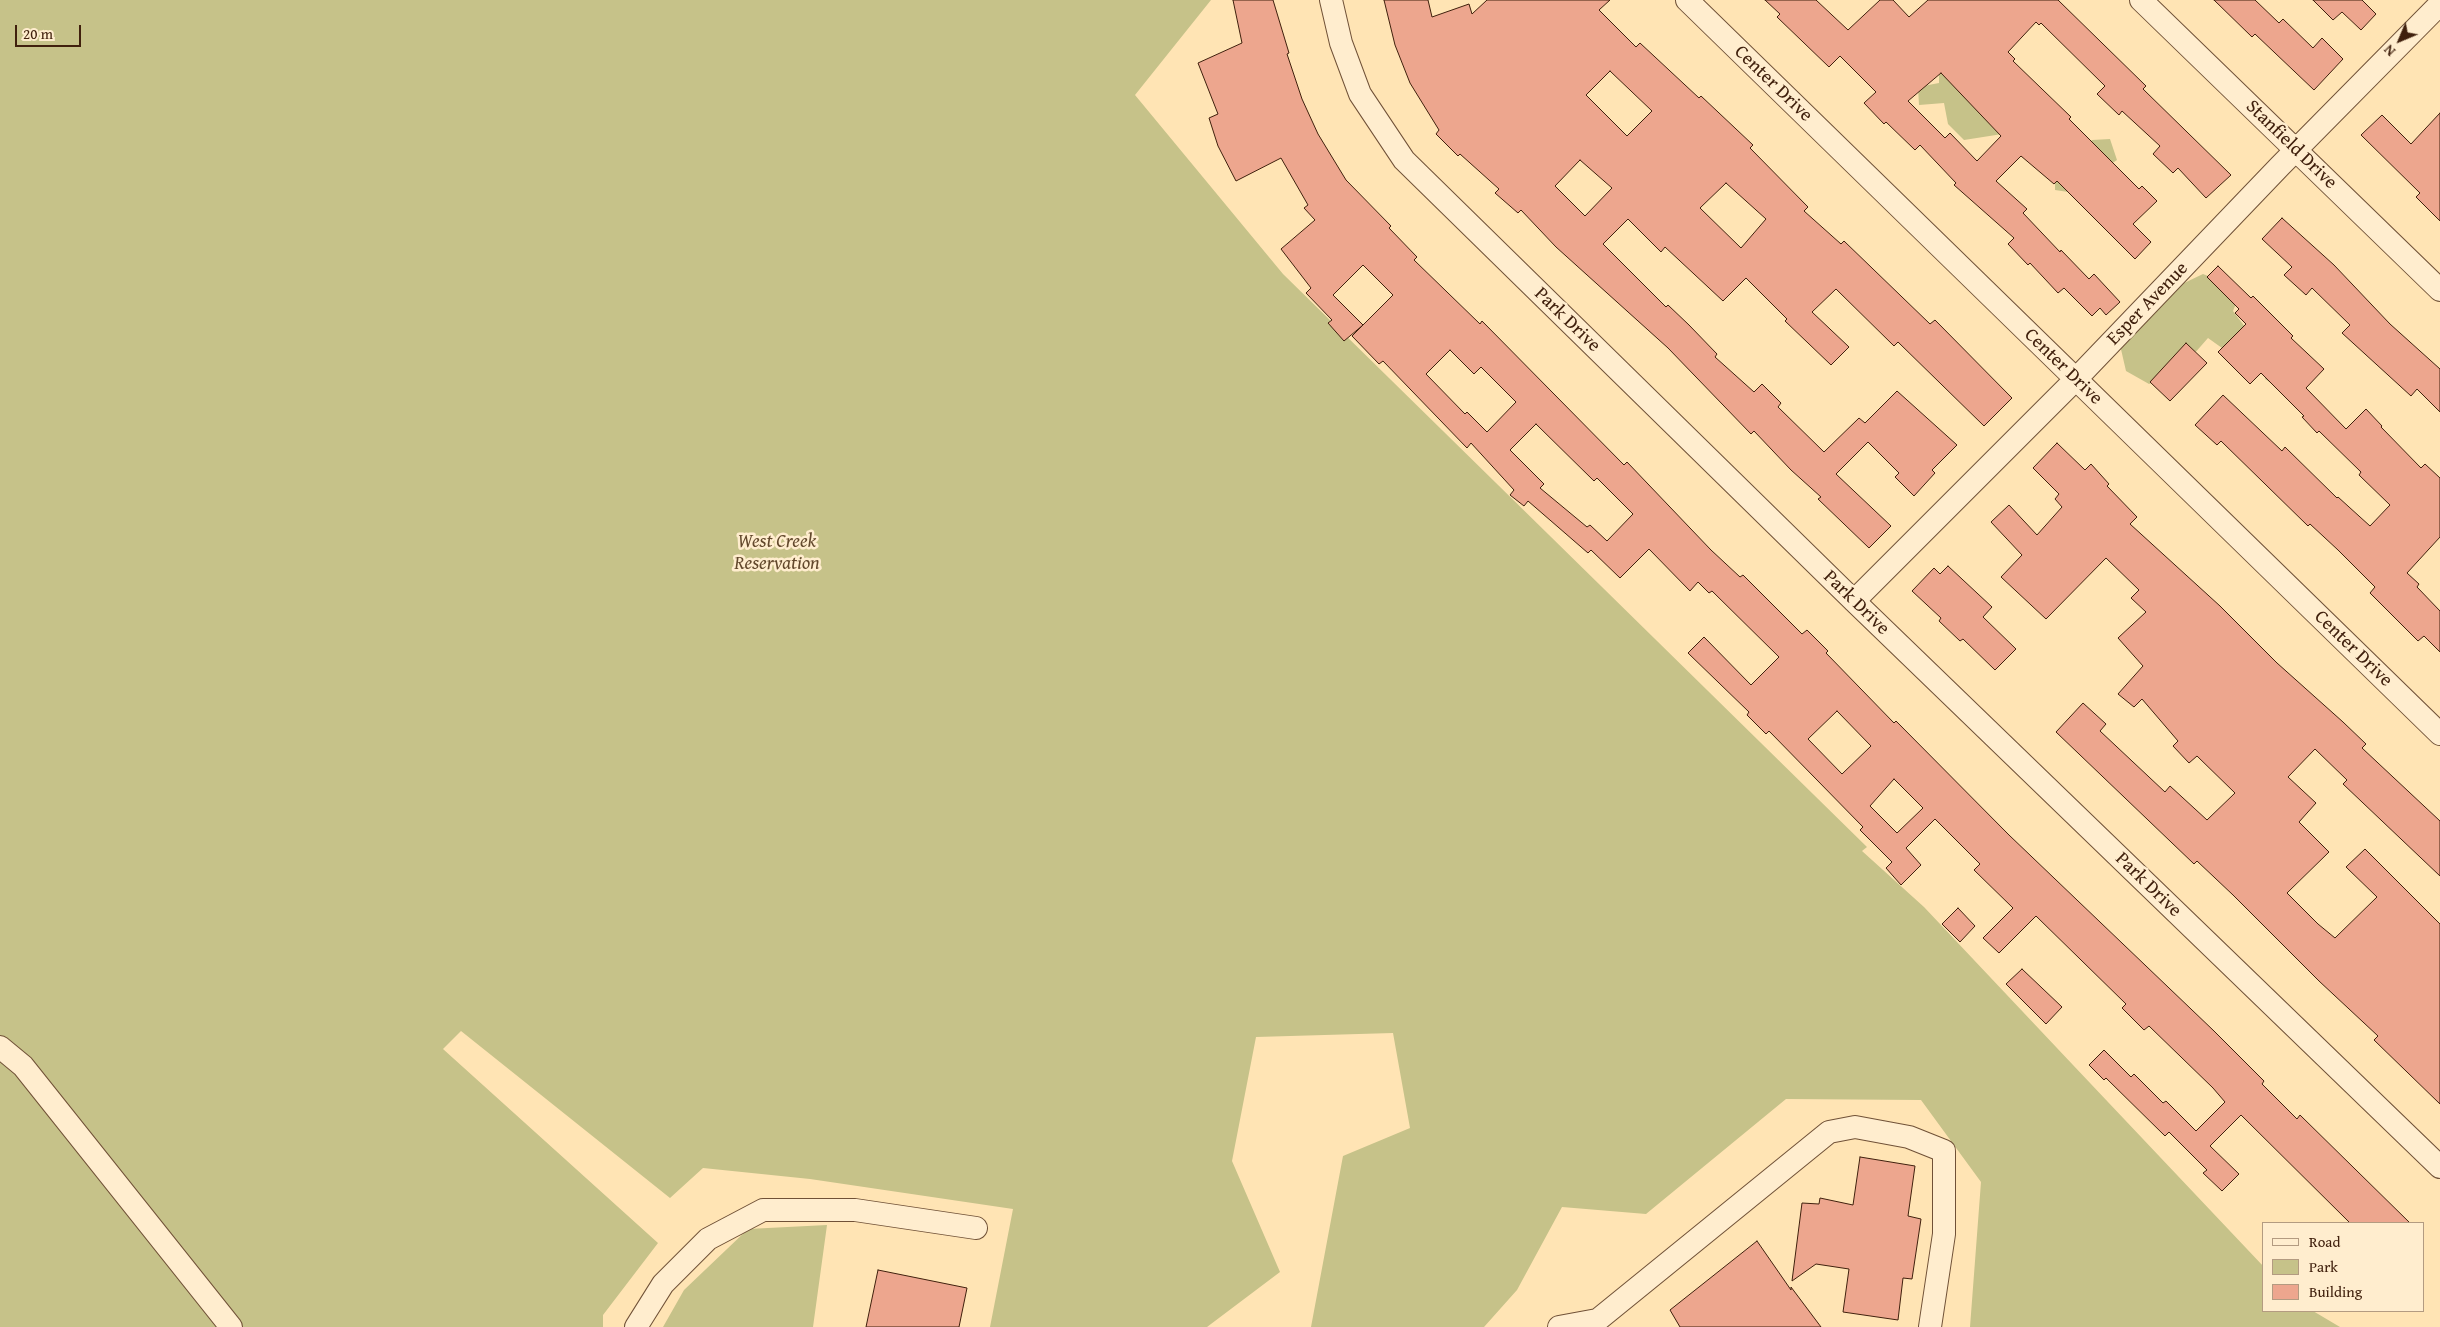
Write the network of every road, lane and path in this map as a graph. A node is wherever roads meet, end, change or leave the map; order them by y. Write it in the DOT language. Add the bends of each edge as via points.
graph roads {
  1 [pos="1331,0"];
  2 [pos="1687,0"];
  3 [pos="2141,0"];
  4 [pos="2440,4"];
  5 [pos="2296,151"];
  6 [pos="2440,290"];
  7 [pos="2076,380"];
  8 [pos="1854,601"];
  9 [pos="2440,734"];
  10 [pos="0,1047"];
  11 [pos="2440,1167"];
  12 [pos="976,1228"];
  13 [pos="1593,1323"];
  14 [pos="231,1327"];
  15 [pos="636,1327"];
  16 [pos="1559,1327"];
  17 [pos="1930,1327"];
  1 -- 8 [label="street, Park Drive" via="1341,43 1360,94 1404,160"];
  2 -- 7 [label="street, Center Drive"];
  3 -- 5 [label="street, Stanfield Drive"];
  4 -- 5 [label="street, Esper Avenue"];
  5 -- 6 [label="street, Stanfield Drive"];
  5 -- 7 [label="street, Esper Avenue"];
  7 -- 8 [label="street, Esper Avenue"];
  7 -- 9 [label="street, Center Drive"];
  8 -- 11 [label="street, Park Drive"];
  10 -- 14 [label="street" via="23,1066"];
  12 -- 15 [label="street" via="855,1210 763,1210 708,1239 663,1284"];
  13 -- 16 [label="street"];
  13 -- 17 [label="street" via="1829,1132 1855,1127 1908,1137 1944,1151 1944,1234"];
}
